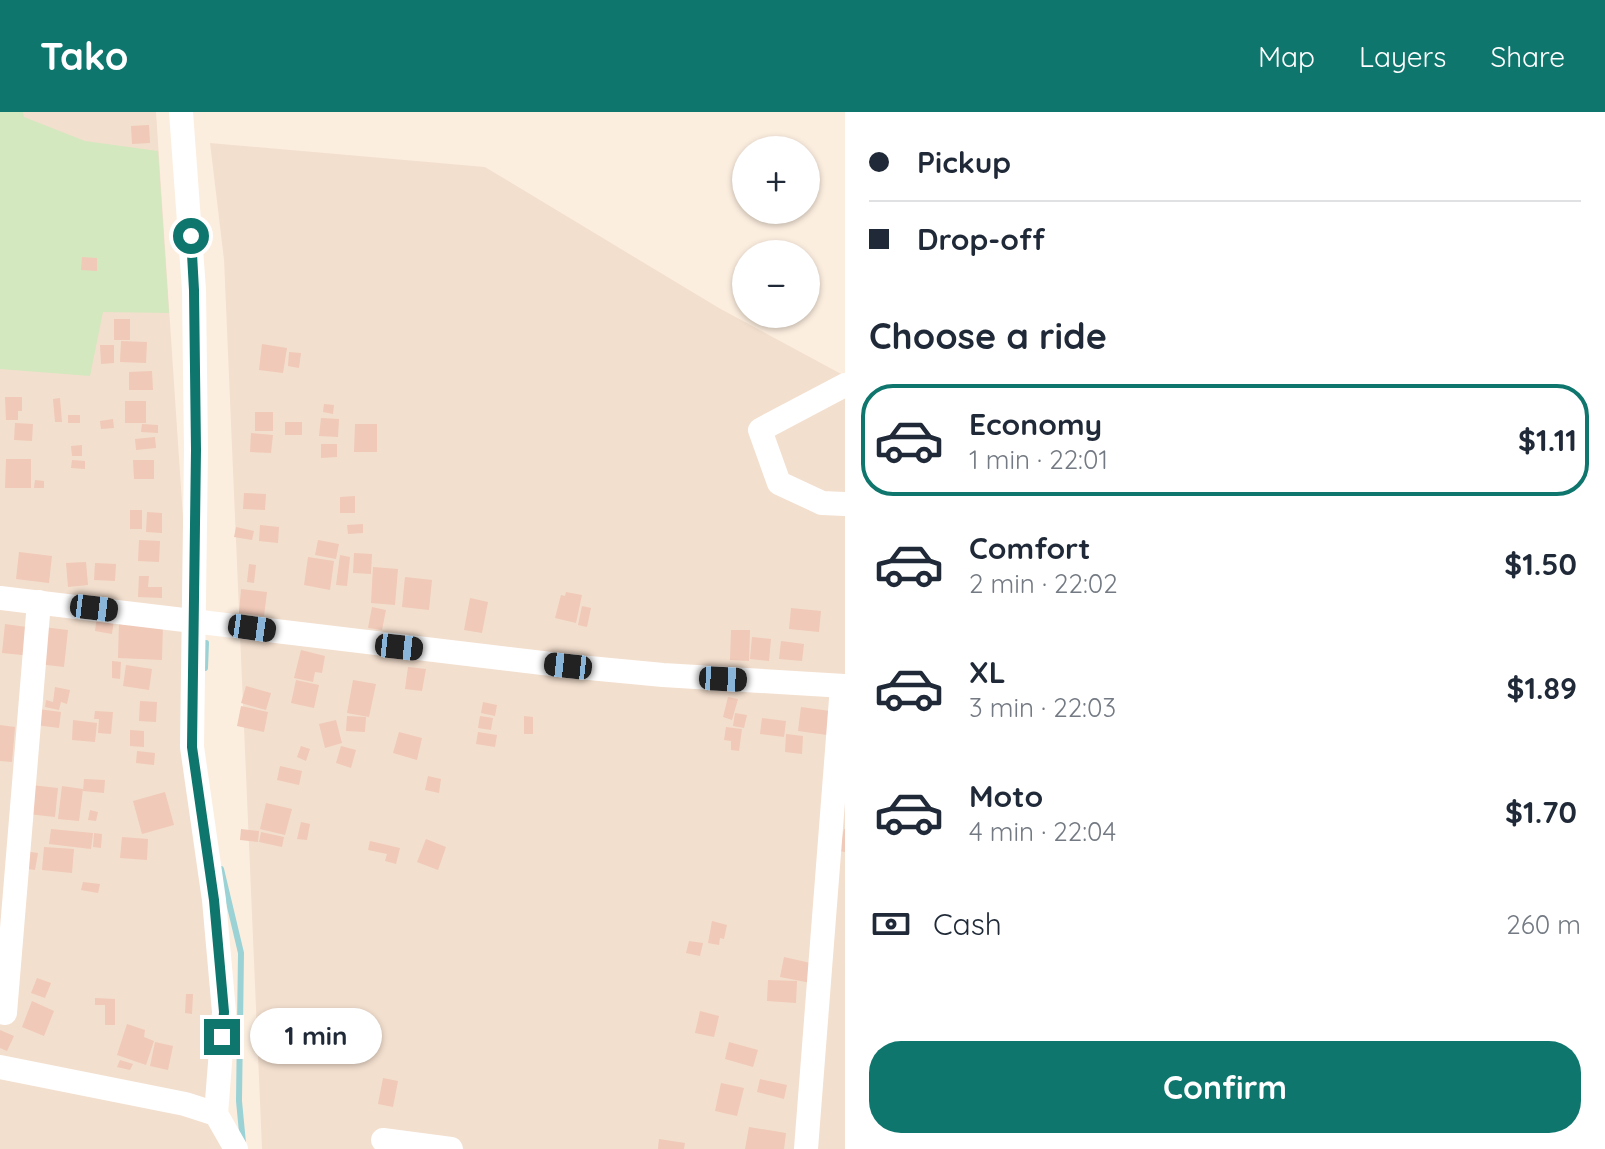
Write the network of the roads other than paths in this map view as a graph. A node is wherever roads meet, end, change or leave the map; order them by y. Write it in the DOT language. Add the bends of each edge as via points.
graph roads {
  1 [pos="181,112"];
  2 [pos="845,385"];
  3 [pos="845,504"];
  4 [pos="0,598"];
  5 [pos="39,602"];
  6 [pos="193,620"];
  7 [pos="844,686"];
  8 [pos="0,1012"];
  9 [pos="0,1067"];
  10 [pos="216,1114"];
  11 [pos="383,1140"];
  12 [pos="236,1149"];
  13 [pos="451,1149"];
  14 [pos="806,1149"];
  1 -- 6 [label="street" via="194,290"];
  2 -- 3 [label="street" via="760,430 779,483 822,503"];
  4 -- 5 [label="street"];
  5 -- 6 [label="street"];
  5 -- 8 [label="street" via="5,1013"];
  6 -- 7 [label="street" via="568,666"];
  6 -- 10 [label="street" via="192,747 224,1012"];
  7 -- 14 [label="street"];
  9 -- 10 [label="street"];
  10 -- 12 [label="street"];
  11 -- 13 [label="street"];
}
